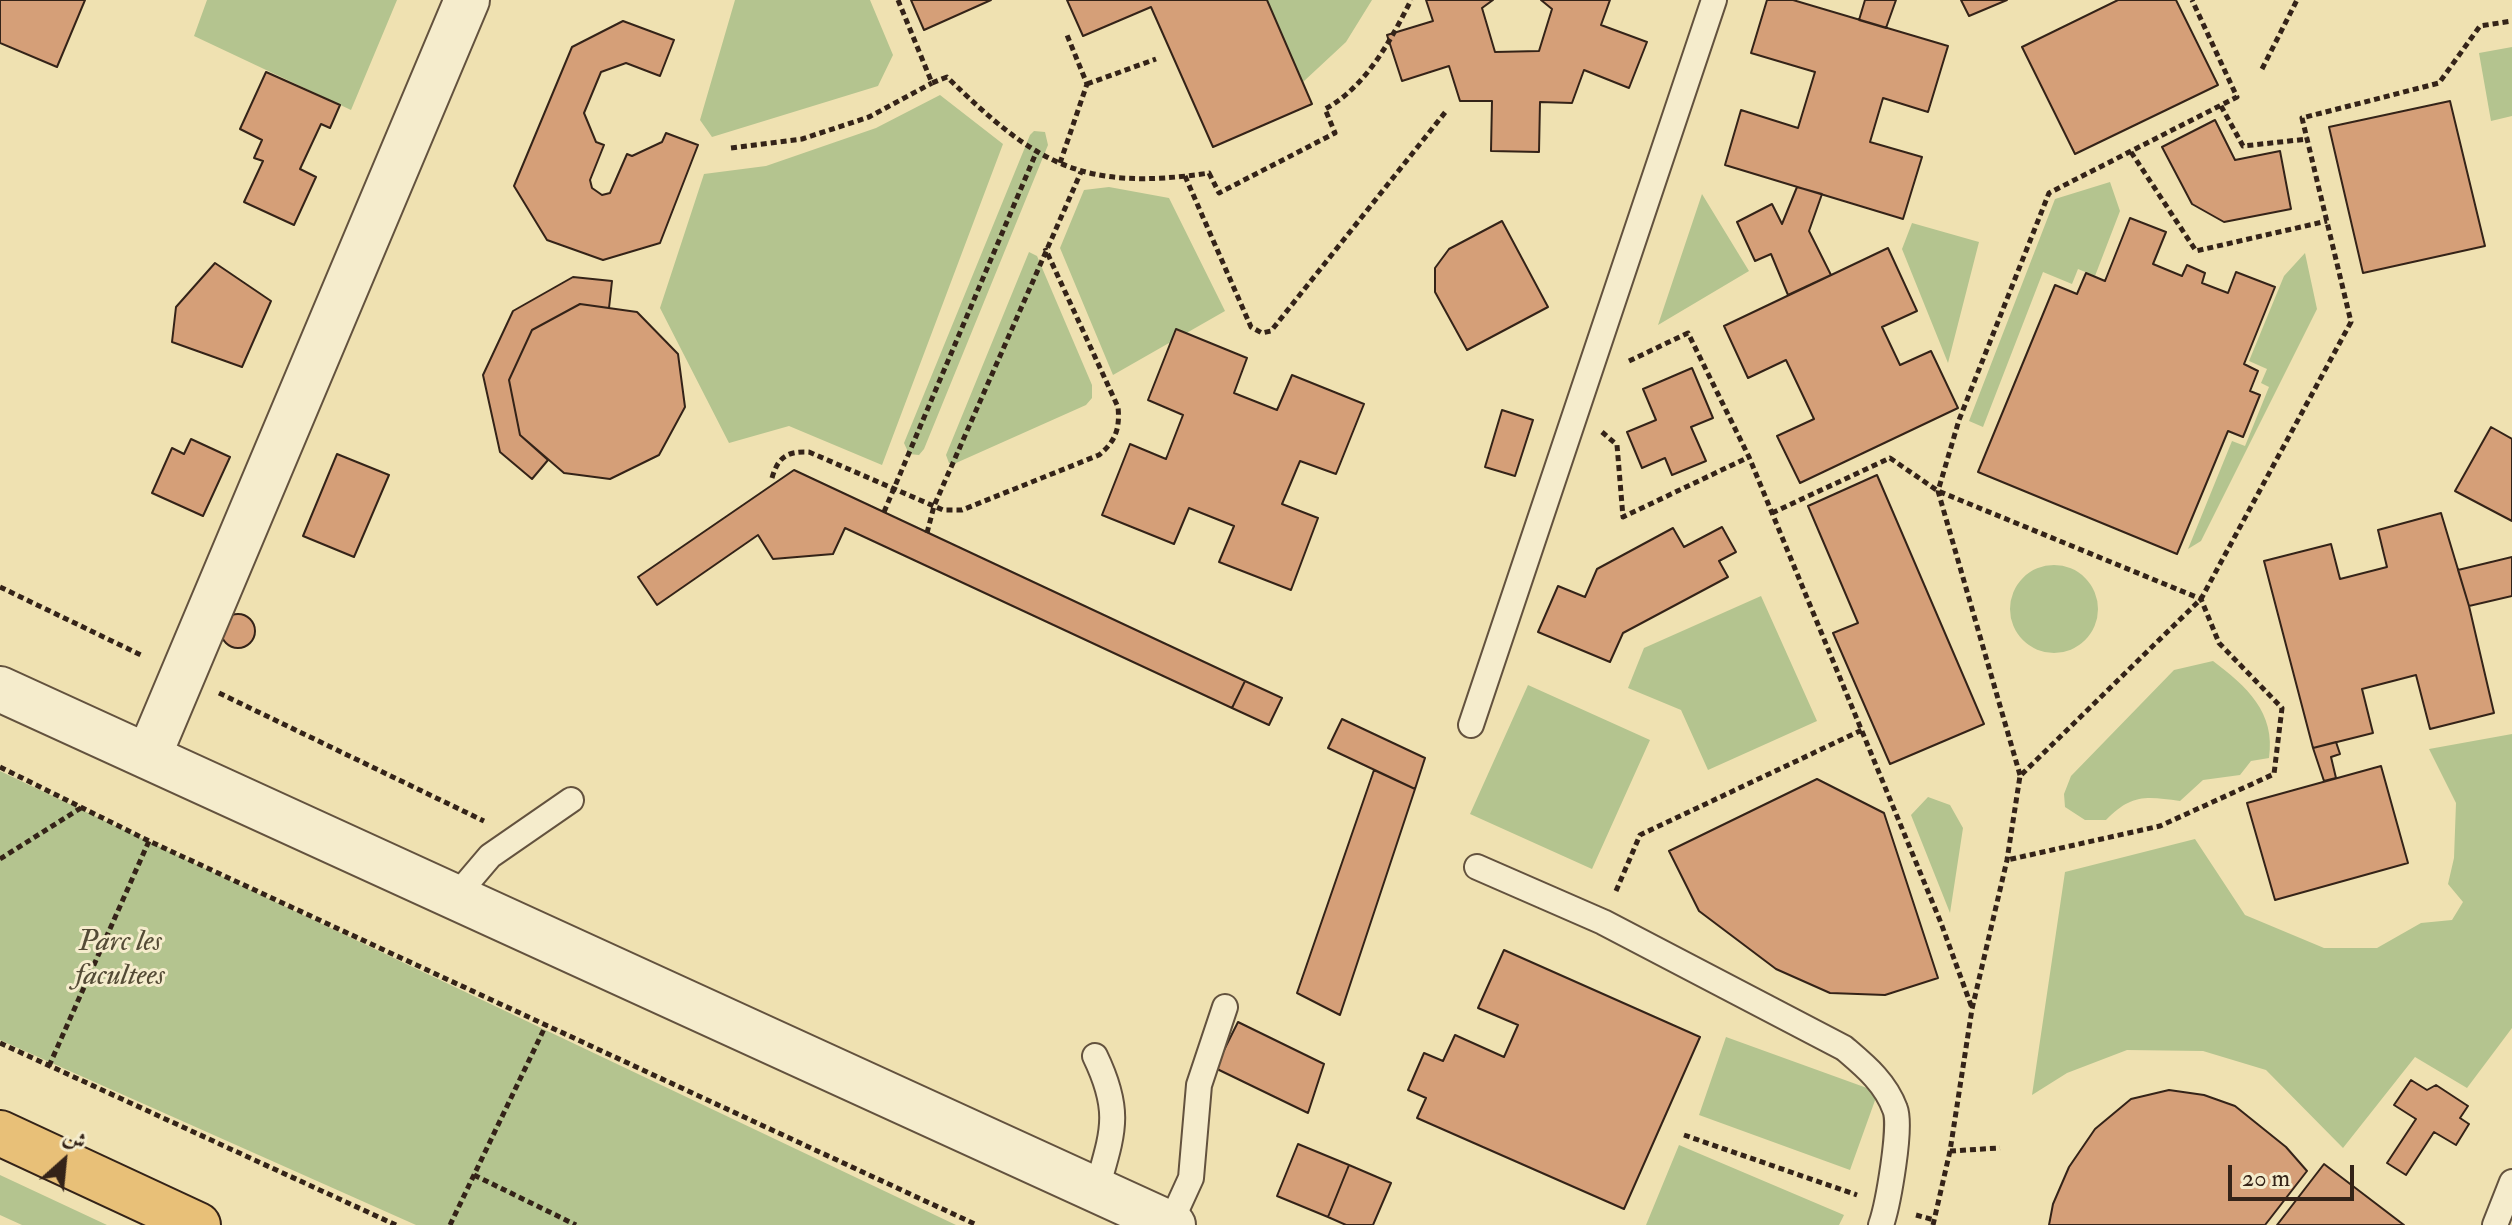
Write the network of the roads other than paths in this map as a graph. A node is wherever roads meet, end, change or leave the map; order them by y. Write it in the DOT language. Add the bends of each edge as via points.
graph roads {
  1 [pos="467,0"];
  2 [pos="1714,0"];
  3 [pos="0,689"];
  4 [pos="1471,725"];
  5 [pos="149,755"];
  6 [pos="571,800"];
  7 [pos="1477,867"];
  8 [pos="456,896"];
  9 [pos="1225,1007"];
  10 [pos="1095,1056"];
  11 [pos="0,1133"];
  12 [pos="2512,1182"];
  13 [pos="1096,1192"];
  14 [pos="1884,1215"];
  15 [pos="1171,1224"];
  16 [pos="198,1225"];
  17 [pos="2495,1225"];
  1 -- 5 [label="street"];
  2 -- 4 [label="lane"];
  3 -- 5 [label="street"];
  5 -- 8 [label="street"];
  6 -- 8 [label="lane" via="490,856"];
  7 -- 14 [label="lane" via="1603,922 1844,1048 1878,1078 1897,1112"];
  8 -- 13 [label="street"];
  9 -- 15 [label="lane" via="1199,1085 1191,1178"];
  10 -- 13 [label="lane" via="1115,1115"];
  11 -- 16 [label="main road"];
  12 -- 17 [label="lane"];
  13 -- 15 [label="street"];
}
